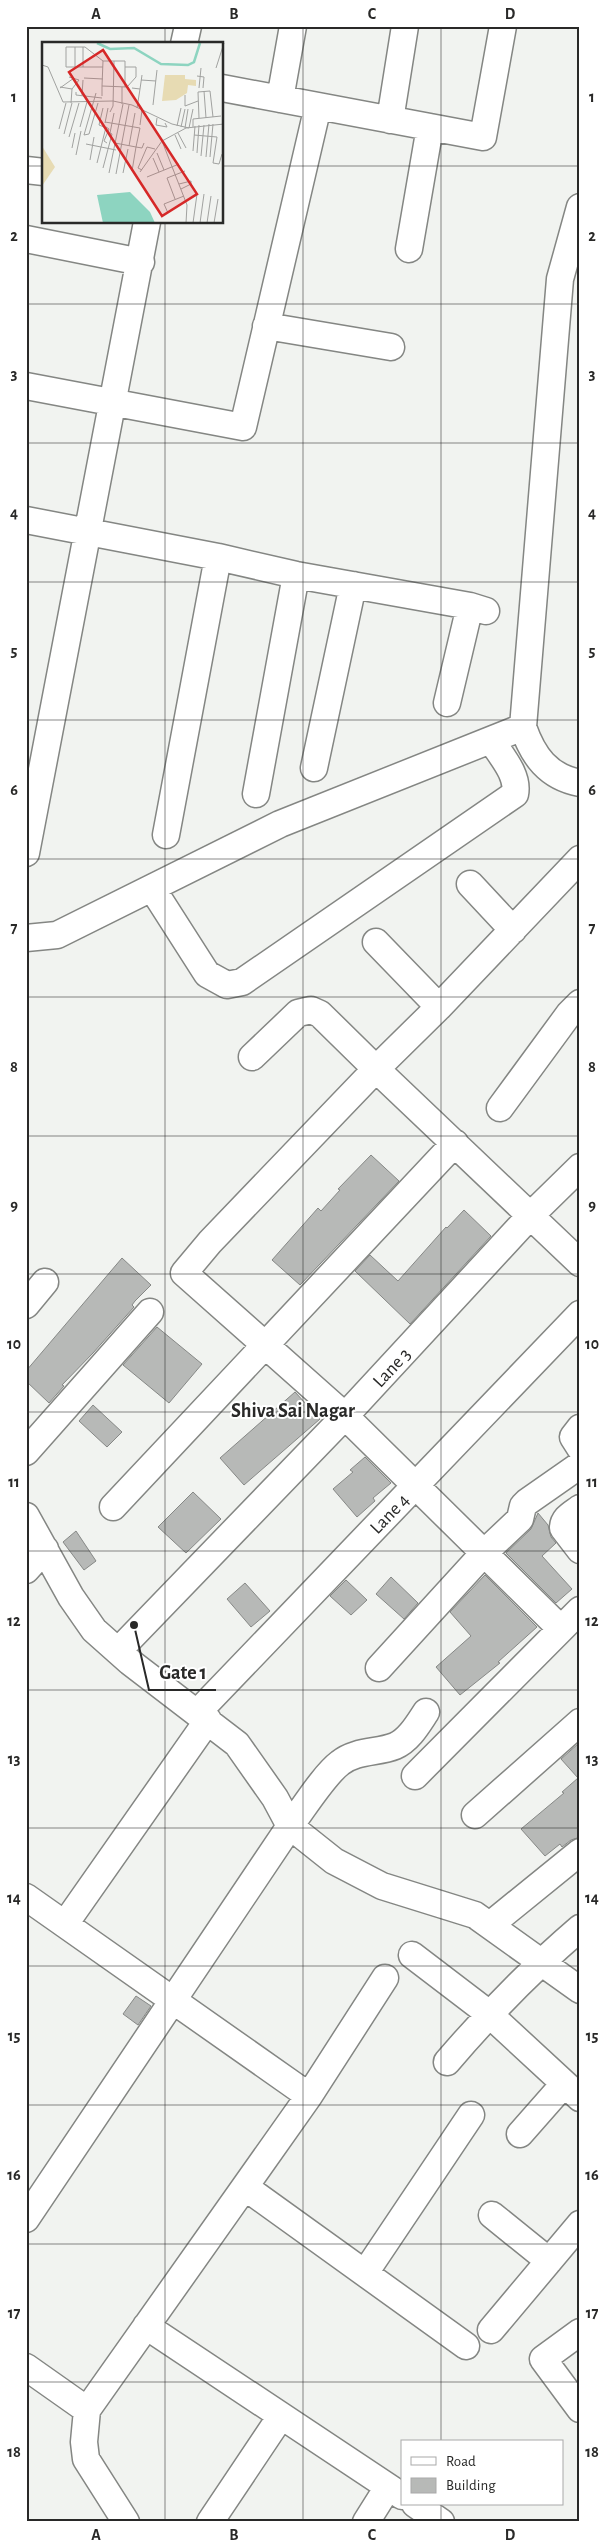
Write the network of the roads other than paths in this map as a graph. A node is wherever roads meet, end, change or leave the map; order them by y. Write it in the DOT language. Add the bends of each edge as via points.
graph roads {
  1 [pos="188,26"];
  2 [pos="293,26"];
  3 [pos="405,26"];
  4 [pos="503,26"];
  5 [pos="184,42"];
  6 [pos="224,88"];
  7 [pos="280,99"];
  8 [pos="318,106"];
  9 [pos="390,120"];
  10 [pos="430,127"];
  11 [pos="26,170"];
  12 [pos="42,172"];
  13 [pos="580,207"];
  14 [pos="147,224"];
  15 [pos="26,238"];
  16 [pos="409,249"];
  17 [pos="141,262"];
  18 [pos="266,326"];
  19 [pos="391,347"];
  20 [pos="26,386"];
  21 [pos="113,403"];
  22 [pos="26,520"];
  23 [pos="88,530"];
  24 [pos="218,557"];
  25 [pos="296,575"];
  26 [pos="353,585"];
  27 [pos="448,703"];
  28 [pos="523,727"];
  29 [pos="491,740"];
  30 [pos="314,768"];
  31 [pos="580,783"];
  32 [pos="256,794"];
  33 [pos="166,835"];
  34 [pos="26,853"];
  35 [pos="579,862"];
  36 [pos="470,884"];
  37 [pos="152,888"];
  38 [pos="513,930"];
  39 [pos="26,938"];
  40 [pos="376,942"];
  41 [pos="580,1003"];
  42 [pos="439,1007"];
  43 [pos="252,1057"];
  44 [pos="376,1069"];
  45 [pos="500,1108"];
  46 [pos="455,1143"];
  47 [pos="580,1167"];
  48 [pos="531,1215"];
  49 [pos="580,1263"];
  50 [pos="45,1282"];
  51 [pos="26,1305"];
  52 [pos="150,1312"];
  53 [pos="580,1314"];
  54 [pos="265,1346"];
  55 [pos="345,1416"];
  56 [pos="580,1428"];
  57 [pos="580,1448"];
  58 [pos="26,1452"];
  59 [pos="580,1465"];
  60 [pos="416,1485"];
  61 [pos="113,1507"];
  62 [pos="580,1508"];
  63 [pos="26,1516"];
  64 [pos="45,1549"];
  65 [pos="580,1550"];
  66 [pos="484,1552"];
  67 [pos="26,1570"];
  68 [pos="580,1610"];
  69 [pos="560,1628"];
  70 [pos="118,1651"];
  71 [pos="379,1668"];
  72 [pos="426,1712"];
  73 [pos="203,1716"];
  74 [pos="580,1722"];
  75 [pos="415,1776"];
  76 [pos="475,1815"];
  77 [pos="290,1826"];
  78 [pos="580,1852"];
  79 [pos="30,1906"];
  80 [pos="65,1924"];
  81 [pos="490,1925"];
  82 [pos="580,1928"];
  83 [pos="412,1955"];
  84 [pos="542,1961"];
  85 [pos="385,1978"];
  86 [pos="580,1990"];
  87 [pos="173,2000"];
  88 [pos="488,2013"];
  89 [pos="447,2062"];
  90 [pos="572,2091"];
  91 [pos="309,2096"];
  92 [pos="471,2115"];
  93 [pos="520,2134"];
  94 [pos="245,2187"];
  95 [pos="492,2215"];
  96 [pos="26,2219"];
  97 [pos="580,2224"];
  98 [pos="550,2261"];
  99 [pos="365,2273"];
  100 [pos="146,2326"];
  101 [pos="491,2330"];
  102 [pos="580,2332"];
  103 [pos="466,2346"];
  104 [pos="26,2367"];
  105 [pos="580,2409"];
  106 [pos="88,2410"];
  107 [pos="281,2416"];
  108 [pos="395,2491"];
  109 [pos="418,2506"];
  110 [pos="126,2522"];
  111 [pos="210,2522"];
  112 [pos="366,2522"];
  113 [pos="441,2522"];
  1 -- 5 [label="street"];
  2 -- 7 [label="street"];
  3 -- 9 [label="street"];
  4 -- 10 [label="street" via="483,137"];
  6 -- 7 [label="street"];
  7 -- 8 [label="street"];
  8 -- 9 [label="street"];
  8 -- 18 [label="street"];
  9 -- 10 [label="street"];
  10 -- 16 [label="street"];
  11 -- 12 [label="street"];
  13 -- 28 [label="street" via="560,279"];
  14 -- 17 [label="street"];
  15 -- 17 [label="street"];
  17 -- 21 [label="street"];
  18 -- 19 [label="street"];
  18 -- 21 [label="street" via="243,427"];
  20 -- 21 [label="street"];
  21 -- 23 [label="street"];
  22 -- 23 [label="street"];
  23 -- 24 [label="street"];
  23 -- 34 [label="street"];
  24 -- 25 [label="street"];
  24 -- 33 [label="street"];
  25 -- 26 [label="street"];
  25 -- 32 [label="street"];
  26 -- 27 [label="street" via="478,608"];
  26 -- 30 [label="street"];
  28 -- 29 [label="street"];
  28 -- 31 [label="street" via="530,749 546,767 569,781"];
  29 -- 37 [label="street" via="280,824"];
  29 -- 37 [label="street" via="513,775 517,784 515,794 242,982 227,984 207,974"];
  35 -- 38 [label="street"];
  36 -- 38 [label="street"];
  37 -- 39 [label="street" via="57,935"];
  38 -- 42 [label="street"];
  40 -- 42 [label="street"];
  41 -- 45 [label="street"];
  42 -- 44 [label="street"];
  43 -- 44 [label="street" via="298,1013 311,1010 320,1014"];
  44 -- 46 [label="street"];
  44 -- 54 [label="street" via="184,1273"];
  46 -- 48 [label="street"];
  46 -- 54 [label="street"];
  47 -- 48 [label="street, Lane 3"];
  48 -- 49 [label="street"];
  48 -- 55 [label="street, Lane 3"];
  50 -- 51 [label="street"];
  52 -- 58 [label="street"];
  53 -- 60 [label="street, Lane 4"];
  54 -- 55 [label="street"];
  54 -- 61 [label="street"];
  55 -- 60 [label="street"];
  55 -- 70 [label="street, Lane 3"];
  56 -- 57 [label="street" via="573,1437"];
  59 -- 66 [label="street" via="527,1502 520,1519"];
  60 -- 66 [label="street"];
  60 -- 73 [label="street, Lane 4"];
  62 -- 65 [label="street" via="567,1517 563,1528"];
  63 -- 64 [label="street"];
  64 -- 67 [label="street"];
  64 -- 70 [label="street" via="71,1597 94,1630"];
  66 -- 69 [label="street"];
  66 -- 71 [label="street"];
  68 -- 69 [label="street"];
  69 -- 75 [label="street"];
  70 -- 73 [label="street"];
  72 -- 77 [label="street" via="407,1738 396,1746 340,1762"];
  73 -- 77 [label="street" via="237,1744"];
  73 -- 80 [label="street, Lane 4"];
  74 -- 76 [label="street"];
  77 -- 81 [label="street" via="334,1861 382,1886 475,1915"];
  77 -- 87 [label="street"];
  78 -- 81 [label="street"];
  79 -- 80 [label="street"];
  80 -- 87 [label="street"];
  81 -- 84 [label="street"];
  82 -- 84 [label="street"];
  83 -- 88 [label="street"];
  84 -- 86 [label="street"];
  84 -- 88 [label="street"];
  85 -- 91 [label="street"];
  87 -- 91 [label="street"];
  87 -- 96 [label="street"];
  88 -- 89 [label="street"];
  88 -- 90 [label="street"];
  90 -- 93 [label="street"];
  91 -- 94 [label="street"];
  92 -- 99 [label="street"];
  94 -- 99 [label="street"];
  94 -- 100 [label="street"];
  95 -- 98 [label="street"];
  97 -- 98 [label="street"];
  98 -- 101 [label="street"];
  99 -- 103 [label="street"];
  100 -- 106 [label="street"];
  100 -- 107 [label="street"];
  102 -- 105 [label="street" via="543,2359"];
  104 -- 106 [label="street"];
  106 -- 110 [label="street" via="84,2442 86,2459"];
  107 -- 108 [label="street"];
  107 -- 111 [label="street"];
  108 -- 112 [label="street"];
  109 -- 113 [label="street"];
}
